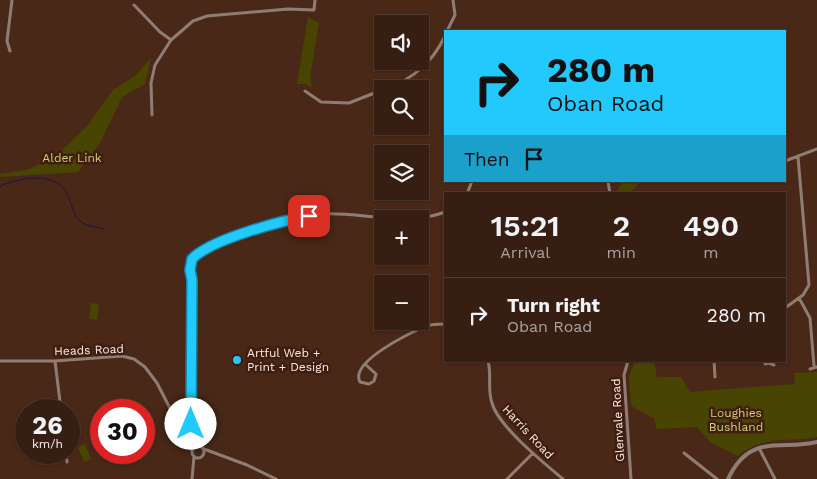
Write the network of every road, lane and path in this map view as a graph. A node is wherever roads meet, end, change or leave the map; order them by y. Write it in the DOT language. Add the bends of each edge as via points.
graph roads {
  1 [pos="12,0"];
  2 [pos="315,0"];
  3 [pos="453,0"];
  4 [pos="134,5"];
  5 [pos="448,30"];
  6 [pos="444,38"];
  7 [pos="171,40"];
  8 [pos="10,51"];
  9 [pos="405,80"];
  10 [pos="305,91"];
  11 [pos="374,93"];
  12 [pos="152,115"];
  13 [pos="817,149"];
  14 [pos="798,157"];
  15 [pos="786,161"];
  16 [pos="444,212"];
  17 [pos="799,298"];
  18 [pos="786,307"];
  19 [pos="444,324"];
  20 [pos="0,361"];
  21 [pos="55,361"];
  22 [pos="488,362"];
  23 [pos="628,362"];
  24 [pos="714,362"];
  25 [pos="768,363"];
  26 [pos="365,364"];
  27 [pos="774,365"];
  28 [pos="816,367"];
  29 [pos="810,369"];
  30 [pos="716,378"];
  31 [pos="60,399"];
  32 [pos="817,442"];
  33 [pos="188,445"];
  34 [pos="200,447"];
  35 [pos="759,448"];
  36 [pos="192,451"];
  37 [pos="214,453"];
  38 [pos="533,453"];
  39 [pos="684,453"];
  40 [pos="204,454"];
  41 [pos="196,457"];
  42 [pos="192,479"];
  43 [pos="276,479"];
  44 [pos="508,479"];
  45 [pos="563,479"];
  46 [pos="631,479"];
  47 [pos="717,479"];
  48 [pos="728,479"];
  49 [pos="775,479"];
  1 -- 8 [label="street" via="7,41"];
  2 -- 7 [label="street" via="314,10 207,16 182,29"];
  3 -- 5 [label="street" via="455,15"];
  4 -- 7 [label="street"];
  6 -- 9 [label="street" via="435,56"];
  7 -- 12 [label="street" via="153,71"];
  10 -- 11 [label="street" via="321,102 349,103"];
  13 -- 14 [label="street"];
  14 -- 15 [label="street"];
  14 -- 17 [label="street" via="809,285"];
  16 -- 34 [label="street" via="398,219 361,214 296,218 225,241 197,254 192,259 190,270 191,421 200,438"];
  17 -- 18 [label="street"];
  17 -- 28 [label="street" via="810,318"];
  19 -- 26 [label="street" via="426,326 371,357"];
  20 -- 21 [label="street, Heads Road"];
  21 -- 31 [label="street"];
  21 -- 33 [label="street, Heads Road" via="122,356 138,360 157,383"];
  22 -- 38 [label="street, Harris Road" via="492,406 498,417"];
  23 -- 46 [label="street, Glenvale Road" via="624,375"];
  24 -- 30 [label="street"];
  25 -- 27 [label="street"];
  26 -- 26 [label="street" via="376,374 369,384 360,382 358,377 359,369"];
  28 -- 29 [label="street"];
  32 -- 35 [label="street"];
  33 -- 34 [label="street"];
  33 -- 36 [label="street, Heads Road"];
  34 -- 36 [label="street"];
  34 -- 37 [label="street"];
  34 -- 40 [label="street"];
  35 -- 48 [label="street" via="735,466"];
  35 -- 49 [label="street"];
  36 -- 41 [label="street, Heads Road"];
  37 -- 40 [label="street"];
  37 -- 43 [label="street"];
  38 -- 44 [label="street"];
  38 -- 45 [label="street, Harris Road"];
  39 -- 47 [label="street"];
  40 -- 41 [label="street"];
  41 -- 42 [label="street"];
}
